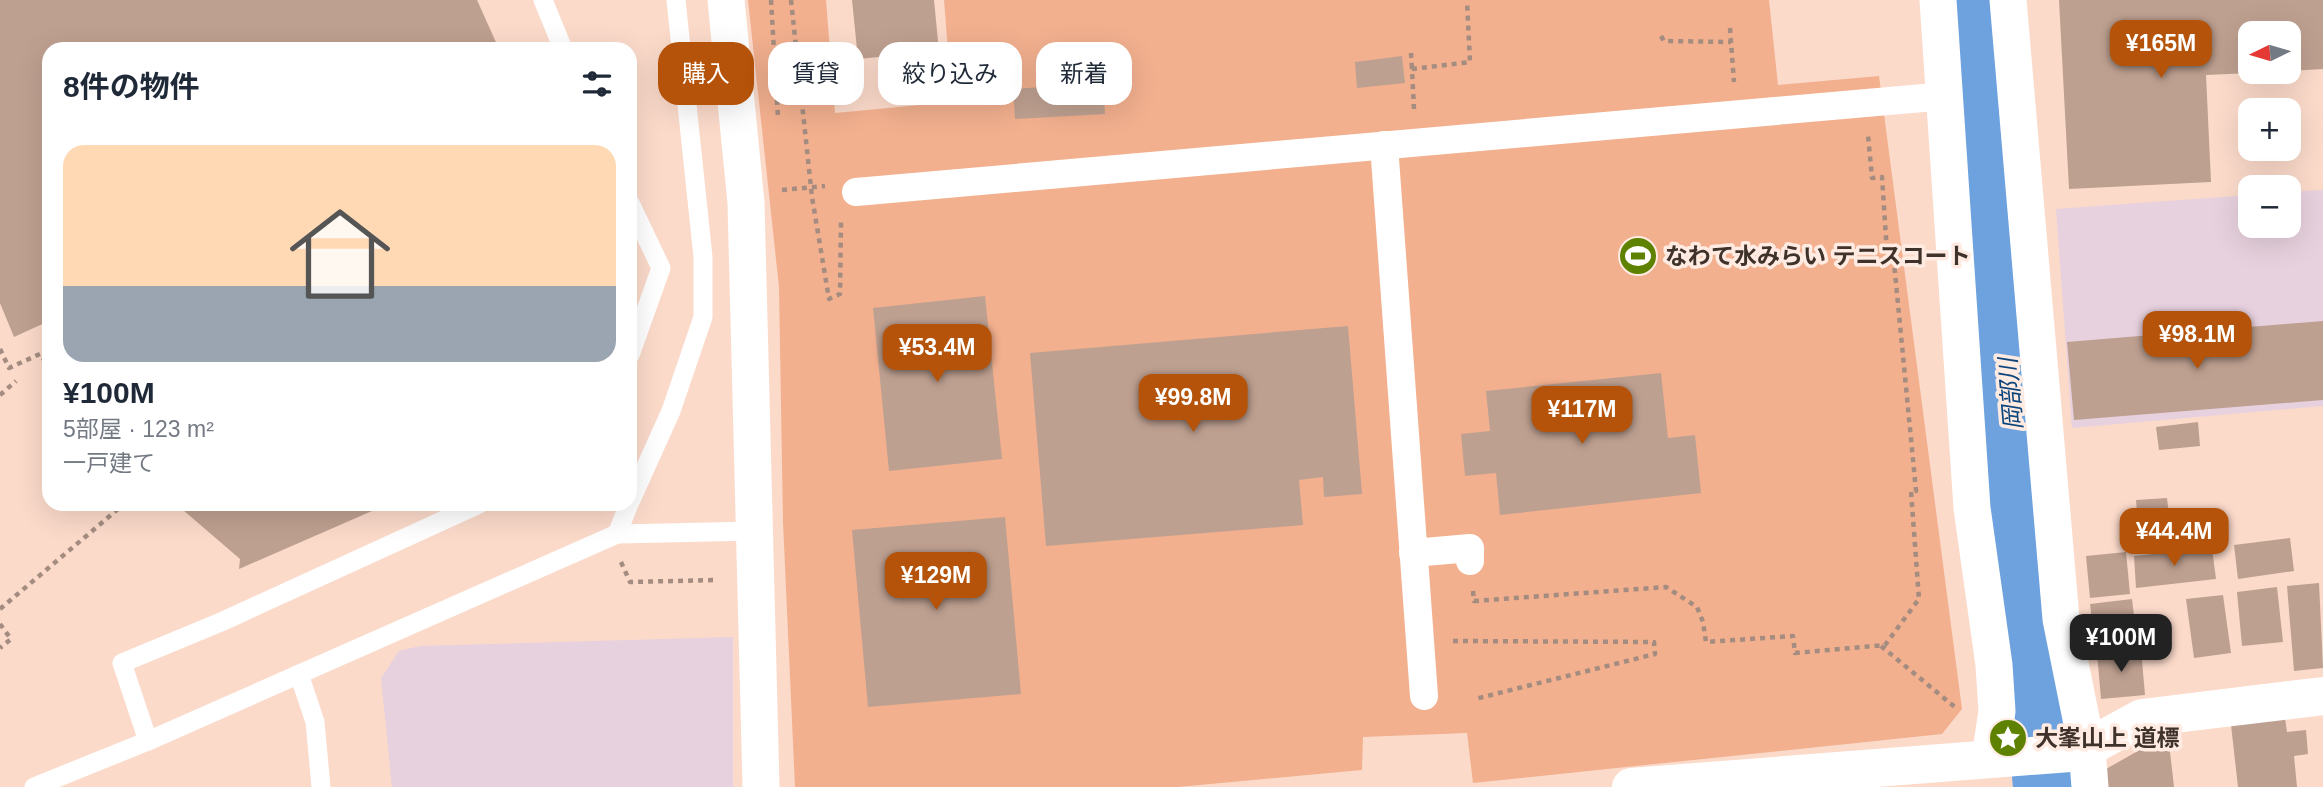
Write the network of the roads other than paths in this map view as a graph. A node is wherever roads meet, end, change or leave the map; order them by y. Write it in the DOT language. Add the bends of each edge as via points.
graph roads {
  1 [pos="543,0"];
  2 [pos="676,0"];
  3 [pos="726,0"];
  4 [pos="1938,0"];
  5 [pos="2008,0"];
  6 [pos="560,42"];
  7 [pos="1946,96"];
  8 [pos="1384,145"];
  9 [pos="848,192"];
  10 [pos="637,218"];
  11 [pos="637,335"];
  12 [pos="637,487"];
  13 [pos="464,511"];
  14 [pos="626,511"];
  15 [pos="756,531"];
  16 [pos="613,535"];
  17 [pos="1413,553"];
  18 [pos="1470,561"];
  19 [pos="299,674"];
  20 [pos="1424,696"];
  21 [pos="2323,696"];
  22 [pos="148,741"];
  23 [pos="2078,750"];
  24 [pos="2003,759"];
  25 [pos="34,787"];
  26 [pos="321,787"];
  27 [pos="761,787"];
  28 [pos="1631,787"];
  29 [pos="2090,787"];
  1 -- 6 [label="lane"];
  2 -- 12 [label="lane" via="703,257 703,317 671,411"];
  3 -- 15 [label="street" via="746,203"];
  4 -- 7 [label="street"];
  5 -- 23 [label="street" via="2061,620"];
  7 -- 8 [label="street"];
  7 -- 24 [label="street" via="1972,508"];
  8 -- 9 [label="street"];
  8 -- 17 [label="street"];
  10 -- 11 [label="lane" via="661,268"];
  13 -- 22 [label="lane" via="122,663"];
  14 -- 16 [label="lane"];
  15 -- 16 [label="lane"];
  15 -- 27 [label="street"];
  16 -- 19 [label="lane"];
  17 -- 18 [label="street" via="1470,548"];
  17 -- 20 [label="street"];
  19 -- 22 [label="lane"];
  19 -- 26 [label="lane" via="315,722"];
  21 -- 23 [label="street" via="2142,718"];
  22 -- 25 [label="lane"];
  23 -- 24 [label="street"];
  23 -- 29 [label="street"];
  24 -- 28 [label="street"];
}
